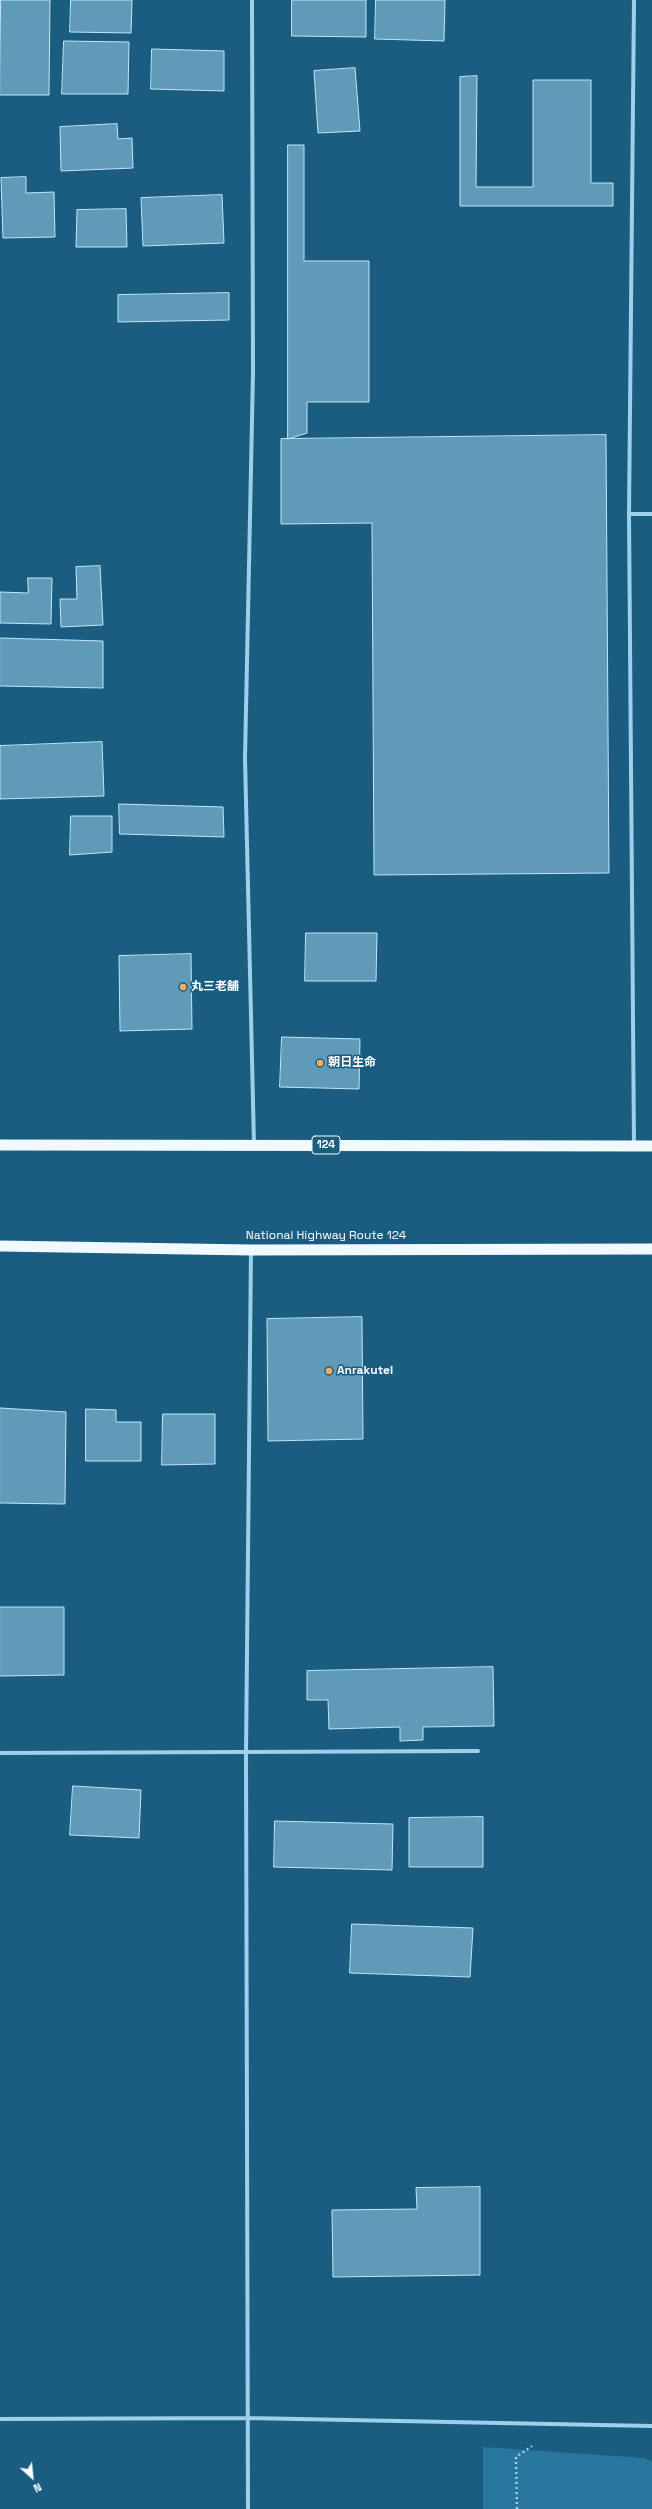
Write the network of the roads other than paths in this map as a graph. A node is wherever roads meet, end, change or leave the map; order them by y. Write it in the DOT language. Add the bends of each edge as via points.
graph roads {
  1 [pos="252,0"];
  2 [pos="634,0"];
  3 [pos="629,514"];
  4 [pos="652,514"];
  5 [pos="0,1145"];
  6 [pos="254,1145"];
  7 [pos="634,1146"];
  8 [pos="652,1146"];
  9 [pos="0,1246"];
  10 [pos="652,1249"];
  11 [pos="251,1250"];
  12 [pos="478,1751"];
  13 [pos="0,1753"];
  14 [pos="246,1753"];
  15 [pos="247,2418"];
  16 [pos="0,2419"];
  17 [pos="652,2426"];
  18 [pos="248,2509"];
  1 -- 6 [label="street" via="253,372 245,758"];
  2 -- 3 [label="street"];
  3 -- 4 [label="street"];
  3 -- 7 [label="street"];
  5 -- 6 [label="highway, 124"];
  6 -- 7 [label="highway, 124"];
  7 -- 8 [label="highway, 124"];
  9 -- 11 [label="highway, National Highway Route 124"];
  10 -- 11 [label="highway, National Highway Route 124"];
  11 -- 14 [label="street"];
  12 -- 14 [label="street"];
  13 -- 14 [label="street"];
  14 -- 15 [label="street"];
  15 -- 16 [label="street"];
  15 -- 17 [label="street"];
  15 -- 18 [label="street"];
}
